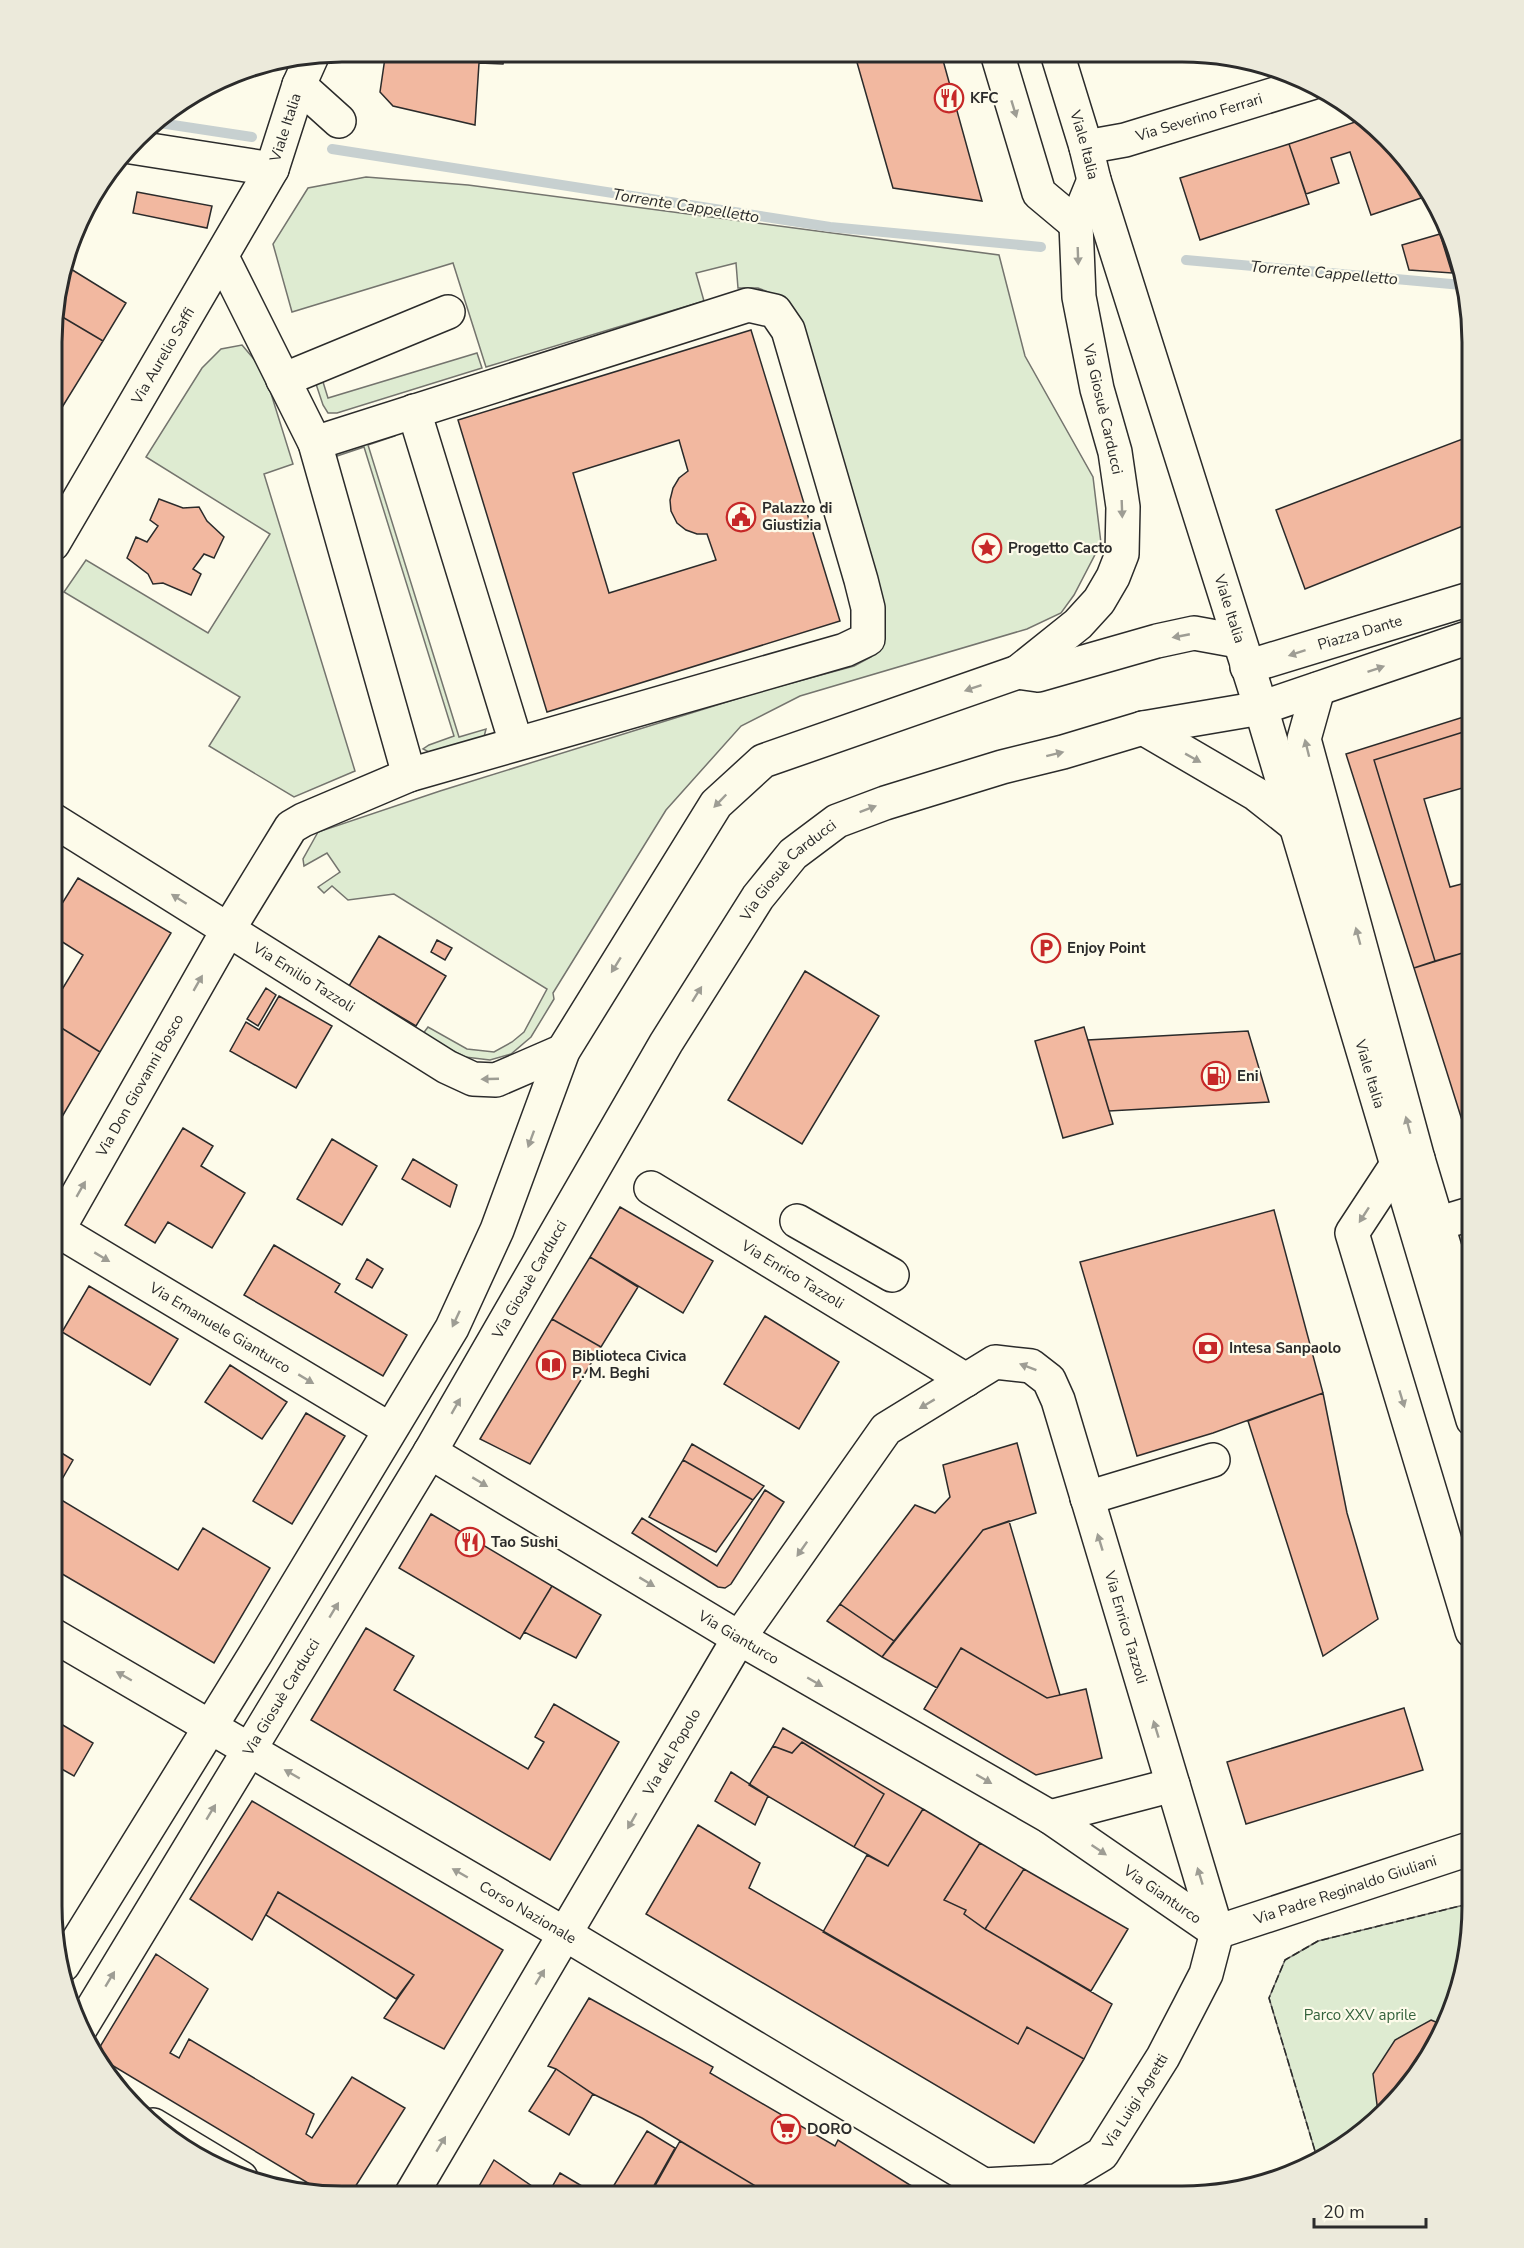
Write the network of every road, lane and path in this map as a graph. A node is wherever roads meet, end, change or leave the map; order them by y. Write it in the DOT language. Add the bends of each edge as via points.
graph roads {
  1 [pos="1000,62"];
  2 [pos="1060,62"];
  3 [pos="309,64"];
  4 [pos="299,85"];
  5 [pos="1299,87"];
  6 [pos="339,121"];
  7 [pos="1086,147"];
  8 [pos="140,148"];
  9 [pos="272,169"];
  10 [pos="1094,180"];
  11 [pos="1076,224"];
  12 [pos="222,257"];
  13 [pos="448,312"];
  14 [pos="283,380"];
  15 [pos="414,411"];
  16 [pos="315,443"];
  17 [pos="62,529"];
  18 [pos="1462,601"];
  19 [pos="1462,640"];
  20 [pos="1243,654"];
  21 [pos="1018,672"];
  22 [pos="1318,689"];
  23 [pos="1261,708"];
  24 [pos="1143,728"];
  25 [pos="516,743"];
  26 [pos="409,775"];
  27 [pos="1294,824"];
  28 [pos="62,826"];
  29 [pos="228,930"];
  30 [pos="563,1051"];
  31 [pos="1407,1162"];
  32 [pos="651,1188"];
  33 [pos="1462,1216"];
  34 [pos="62,1218"];
  35 [pos="797,1221"];
  36 [pos="1437,1224"];
  37 [pos="62,1237"];
  38 [pos="892,1275"];
  39 [pos="1462,1306"];
  40 [pos="995,1362"];
  41 [pos="1462,1377"];
  42 [pos="966,1380"];
  43 [pos="389,1429"];
  44 [pos="430,1452"];
  45 [pos="1213,1460"];
  46 [pos="1087,1498"];
  47 [pos="1462,1597"];
  48 [pos="739,1638"];
  49 [pos="62,1640"];
  50 [pos="210,1726"];
  51 [pos="250,1749"];
  52 [pos="1173,1785"];
  53 [pos="1050,1817"];
  54 [pos="1462,1851"];
  55 [pos="1217,1932"];
  56 [pos="565,1934"];
  57 [pos="67,1959"];
  58 [pos="86,2020"];
  59 [pos="416,2186"];
  60 [pos="985,2186"];
  61 [pos="1025,2186"];
  1 -- 11 [label="street, one-way" via="1039,193"];
  2 -- 7 [label="street, Viale Italia"];
  3 -- 4 [label="street, Viale Italia"];
  4 -- 6 [label="street, Viale Italia"];
  4 -- 9 [label="street, Viale Italia"];
  5 -- 7 [label="street, Via Severino Ferrari" via="1125,140"];
  7 -- 10 [label="street, Viale Italia"];
  8 -- 9 [label="street"];
  9 -- 12 [label="street, Via Aurelio Saffi"];
  10 -- 11 [label="street, Via Giosuè Carducci"];
  10 -- 20 [label="street, Viale Italia"];
  11 -- 21 [label="street, Via Giosuè Carducci, one-way" via="1079,297 1097,388 1116,452 1123,507 1122,554 1099,601 1078,624"];
  12 -- 14 [label="street"];
  12 -- 17 [label="street, Via Aurelio Saffi"];
  13 -- 14 [label="street"];
  14 -- 16 [label="street"];
  15 -- 16 [label="street"];
  15 -- 25 [label="street"];
  15 -- 25 [label="street, Via Don Giovanni Bosco" via="748,304 775,311 788,330 861,580 868,608 868,639 845,650"];
  16 -- 26 [label="street"];
  18 -- 20 [label="street, Piazza Dante, one-way"];
  22 -- 19 [label="street, one-way"];
  20 -- 21 [label="street, Via Giosuè Carducci, one-way" via="1194,633 1038,675"];
  20 -- 23 [label="street, Viale Italia"];
  21 -- 30 [label="street, Via Giosuè Carducci, one-way" via="763,761 716,804"];
  22 -- 23 [label="street"];
  31 -- 22 [label="street, Viale Italia, one-way" via="1304,739"];
  23 -- 24 [label="street, Via Giosuè Carducci"];
  23 -- 27 [label="street, Viale Italia"];
  24 -- 27 [label="street, one-way" via="1256,794"];
  44 -- 24 [label="street, Via Giosuè Carducci, one-way" via="666,1043 758,897 793,854 837,821 885,803"];
  25 -- 26 [label="street, Via Don Giovanni Bosco"];
  26 -- 29 [label="street, Via Don Giovanni Bosco" via="291,827"];
  27 -- 31 [label="street, Viale Italia"];
  29 -- 28 [label="street, Via Emilio Tazzoli, one-way"];
  30 -- 29 [label="street, Via Emilio Tazzoli, one-way" via="496,1080 473,1079 447,1067"];
  34 -- 29 [label="street, Via Don Giovanni Bosco, one-way"];
  30 -- 43 [label="street, Via Giosuè Carducci, one-way" via="497,1230 452,1328"];
  31 -- 36 [label="street, Viale Italia"];
  31 -- 41 [label="street, Viale Italia"];
  31 -- 47 [label="street, one-way" via="1352,1233"];
  32 -- 42 [label="street, Via Enrico Tazzoli"];
  33 -- 36 [label="street"];
  35 -- 38 [label="street"];
  36 -- 39 [label="street, Viale Italia"];
  37 -- 43 [label="street, Via Emanuele Gianturco, one-way"];
  40 -- 42 [label="street, Via del Popolo"];
  46 -- 40 [label="street, Via Enrico Tazzoli, one-way" via="1049,1380 1031,1366"];
  42 -- 48 [label="street, Via del Popolo, one-way" via="886,1429"];
  43 -- 50 [label="street, Via Giosuè Carducci"];
  44 -- 48 [label="street, Via Gianturco, one-way"];
  51 -- 44 [label="street, Via Giosuè Carducci, one-way"];
  45 -- 46 [label="street"];
  52 -- 46 [label="street, Via Enrico Tazzoli, one-way"];
  48 -- 53 [label="street, Via Gianturco, one-way"];
  48 -- 56 [label="street, Via del Popolo, one-way"];
  50 -- 49 [label="street, Corso Nazionale, one-way"];
  50 -- 51 [label="street, Corso Nazionale"];
  50 -- 57 [label="street, Via Giosuè Carducci"];
  56 -- 51 [label="street, Corso Nazionale, one-way"];
  58 -- 51 [label="street, Via Giosuè Carducci, one-way"];
  52 -- 53 [label="street"];
  55 -- 52 [label="street, Via Enrico Tazzoli, one-way"];
  53 -- 55 [label="street, Via Gianturco, one-way"];
  54 -- 55 [label="street, Via Padre Reginaldo Giuliani"];
  55 -- 61 [label="street, Via Luigi Agretti" via="1206,1974 1189,2007 1102,2154 1057,2181"];
  59 -- 56 [label="street, Via del Popolo, one-way"];
  56 -- 60 [label="street, Corso Nazionale"];
}
